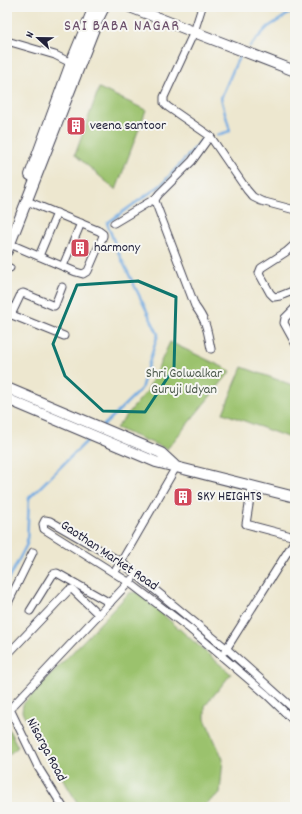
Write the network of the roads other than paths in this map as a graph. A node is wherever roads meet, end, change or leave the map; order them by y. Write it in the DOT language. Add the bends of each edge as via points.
graph roads {
  1 [pos="94,7"];
  2 [pos="104,7"];
  3 [pos="130,7"];
  4 [pos="202,7"];
  5 [pos="194,32"];
  6 [pos="7,41"];
  7 [pos="72,63"];
  8 [pos="295,71"];
  9 [pos="210,136"];
  10 [pos="156,198"];
  11 [pos="27,201"];
  12 [pos="295,210"];
  13 [pos="57,213"];
  14 [pos="81,223"];
  15 [pos="114,223"];
  16 [pos="8,243"];
  17 [pos="295,244"];
  18 [pos="39,256"];
  19 [pos="63,266"];
  20 [pos="62,287"];
  21 [pos="295,290"];
  22 [pos="295,308"];
  23 [pos="9,314"];
  24 [pos="64,336"];
  25 [pos="295,343"];
  26 [pos="211,349"];
  27 [pos="7,388"];
  28 [pos="7,399"];
  29 [pos="79,425"];
  30 [pos="176,467"];
  31 [pos="252,486"];
  32 [pos="295,497"];
  33 [pos="295,537"];
  34 [pos="295,540"];
  35 [pos="33,552"];
  36 [pos="121,562"];
  37 [pos="114,573"];
  38 [pos="136,574"];
  39 [pos="130,583"];
  40 [pos="110,603"];
  41 [pos="7,605"];
  42 [pos="30,611"];
  43 [pos="99,615"];
  44 [pos="227,648"];
  45 [pos="7,655"];
  46 [pos="222,656"];
  47 [pos="260,678"];
  48 [pos="255,684"];
  49 [pos="8,709"];
  50 [pos="295,710"];
  51 [pos="294,718"];
  52 [pos="63,807"];
  1 -- 7 [label="street"];
  2 -- 11 [label="street"];
  3 -- 5 [label="street"];
  4 -- 5 [label="street"];
  5 -- 8 [label="street"];
  5 -- 9 [label="street" via="164,97 164,103"];
  6 -- 7 [label="street" via="55,55"];
  7 -- 16 [label="street"];
  9 -- 10 [label="street" via="192,161"];
  9 -- 12 [label="street" via="253,197"];
  10 -- 15 [label="street"];
  10 -- 26 [label="street" via="157,207 195,306 207,325"];
  11 -- 13 [label="street"];
  11 -- 16 [label="street"];
  13 -- 14 [label="street"];
  13 -- 18 [label="street"];
  14 -- 19 [label="street"];
  14 -- 19 [label="street" via="99,231 103,236 88,271 83,274"];
  16 -- 18 [label="street"];
  17 -- 21 [label="street" via="261,268 259,273 274,297"];
  18 -- 19 [label="street"];
  20 -- 23 [label="street" via="54,306 23,293"];
  22 -- 25 [label="street" via="285,318 284,323"];
  23 -- 24 [label="street"];
  27 -- 29 [label="street"];
  28 -- 29 [label="street"];
  29 -- 30 [label="street" via="156,462"];
  30 -- 31 [label="street"];
  30 -- 36 [label="street"];
  31 -- 32 [label="street"];
  31 -- 33 [label="street" via="246,524"];
  34 -- 44 [label="street"];
  35 -- 41 [label="street"];
  36 -- 37 [label="street"];
  36 -- 37 [label="street, Gaothan Market Road" via="45,520 44,529"];
  36 -- 38 [label="street, Gaothan Market Road"];
  37 -- 39 [label="street, Gaothan Market Road"];
  38 -- 39 [label="street"];
  38 -- 44 [label="street, Gaothan Market Road"];
  39 -- 40 [label="street"];
  39 -- 46 [label="street, Gaothan Market Road"];
  40 -- 42 [label="street" via="57,573 53,574"];
  40 -- 43 [label="street"];
  43 -- 45 [label="street" via="72,589"];
  43 -- 49 [label="street"];
  44 -- 46 [label="street"];
  44 -- 47 [label="street, Gaothan Market Road"];
  46 -- 48 [label="street, Gaothan Market Road"];
  47 -- 48 [label="street"];
  47 -- 50 [label="street, Gaothan Market Road"];
  48 -- 51 [label="street, Gaothan Market Road"];
  49 -- 52 [label="street, Nisarga Road" via="38,767"];
}
